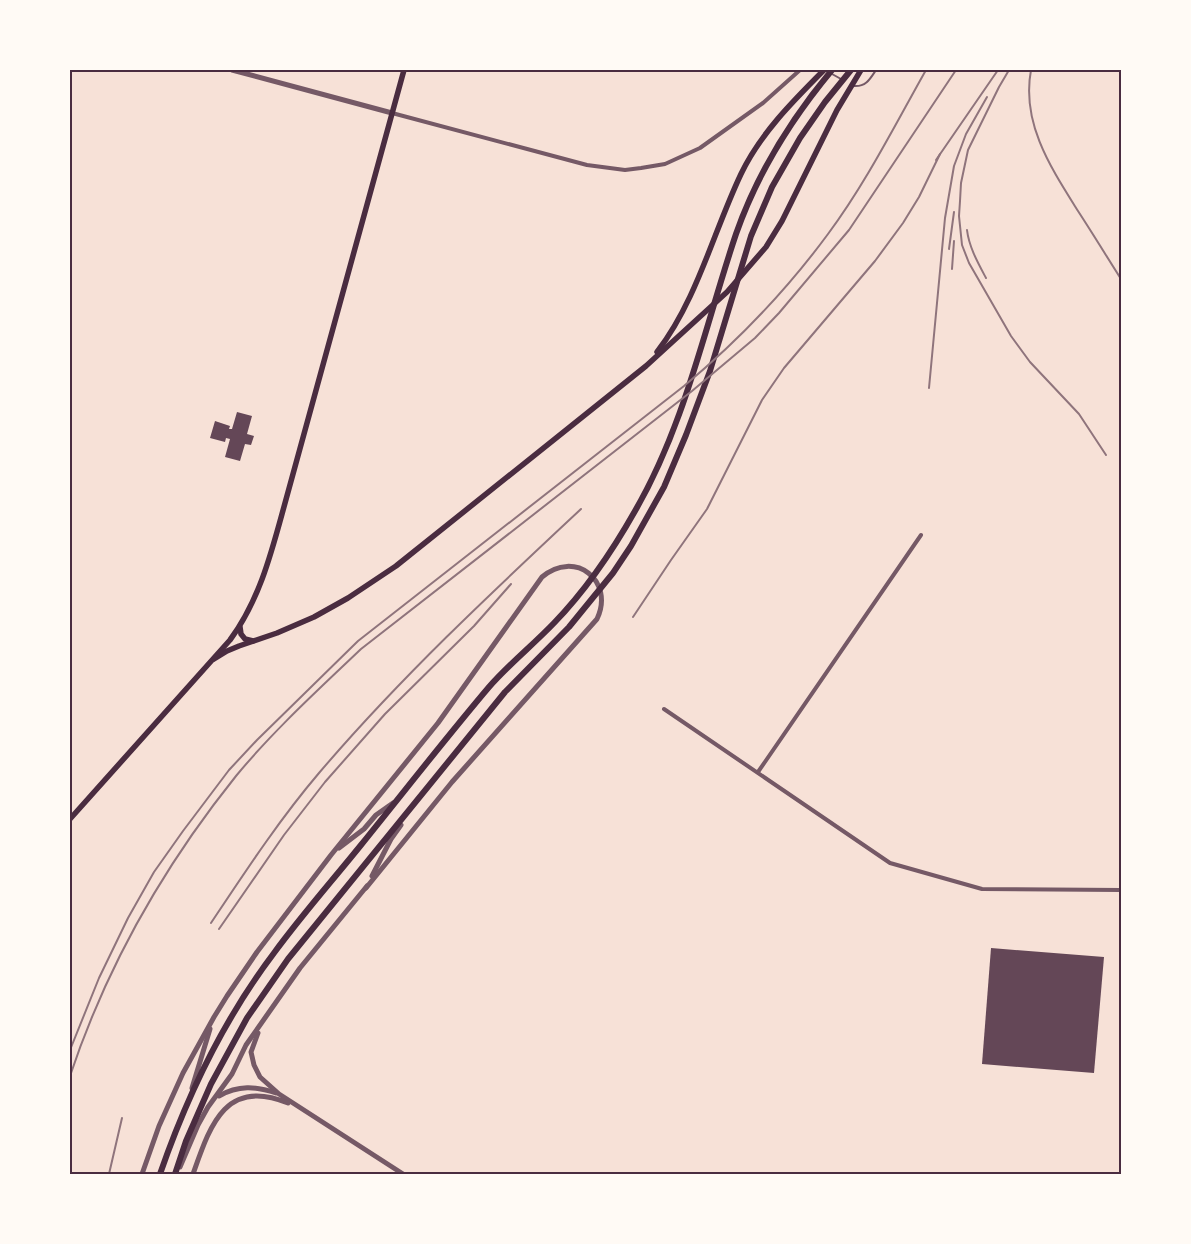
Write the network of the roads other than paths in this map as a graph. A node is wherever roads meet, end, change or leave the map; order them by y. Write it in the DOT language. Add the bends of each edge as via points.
graph roads {
  1 [pos="232,70"];
  2 [pos="404,70"];
  3 [pos="800,70"];
  4 [pos="825,70"];
  5 [pos="832,70"];
  6 [pos="851,70"];
  7 [pos="861,70"];
  8 [pos="876,70"];
  9 [pos="392,113"];
  10 [pos="646,366"];
  11 [pos="921,535"];
  12 [pos="240,627"];
  13 [pos="230,640"];
  14 [pos="253,641"];
  15 [pos="214,659"];
  16 [pos="664,709"];
  17 [pos="758,772"];
  18 [pos="398,799"];
  19 [pos="411,809"];
  20 [pos="70,819"];
  21 [pos="331,855"];
  22 [pos="366,888"];
  23 [pos="1121,890"];
  24 [pos="214,1016"];
  25 [pos="265,1019"];
  26 [pos="278,1094"];
  27 [pos="217,1097"];
  28 [pos="188,1102"];
  29 [pos="300,1108"];
  30 [pos="142,1174"];
  31 [pos="160,1174"];
  32 [pos="176,1174"];
  33 [pos="193,1174"];
  34 [pos="403,1174"];
  1 -- 9 [label="street"];
  2 -- 9 [label="main road"];
  3 -- 9 [label="street" via="763,103 700,148 670,162 641,168 587,165"];
  4 -- 8 [label="lane" via="856,86 868,82"];
  4 -- 10 [label="main road" via="773,123 756,147 741,172 694,287 670,335"];
  5 -- 18 [label="main road" via="789,128 756,188 737,231 673,430 651,482 616,543 556,621 492,684"];
  6 -- 19 [label="main road" via="800,138 772,187 751,236 710,371 664,488 650,515 613,573 569,627 505,692"];
  7 -- 10 [label="main road" via="766,247 727,292"];
  9 -- 12 [label="main road" via="267,566"];
  10 -- 14 [label="main road" via="396,566 314,617"];
  11 -- 17 [label="street"];
  12 -- 13 [label="main road"];
  12 -- 14 [label="main road" via="240,634"];
  13 -- 14 [label="main road" via="240,643"];
  13 -- 15 [label="main road"];
  14 -- 15 [label="main road"];
  15 -- 20 [label="main road"];
  16 -- 17 [label="street"];
  17 -- 23 [label="street" via="890,863 982,889"];
  18 -- 21 [label="street"];
  18 -- 28 [label="main road" via="273,953 235,1010"];
  19 -- 22 [label="street" via="391,839"];
  19 -- 32 [label="main road" via="288,959 246,1018 211,1084 186,1141"];
  21 -- 22 [label="street" via="438,723 542,577 561,567 586,571 597,582 603,596 597,619 452,782"];
  21 -- 24 [label="street" via="257,952"];
  22 -- 25 [label="street" via="300,968"];
  24 -- 28 [label="street"];
  24 -- 30 [label="street" via="175,1090"];
  25 -- 26 [label="street" via="251,1052 260,1077"];
  25 -- 27 [label="street" via="246,1045"];
  26 -- 27 [label="street" via="252,1087 229,1090"];
  26 -- 29 [label="street"];
  27 -- 32 [label="street" via="198,1125"];
  28 -- 31 [label="main road"];
  29 -- 33 [label="street" via="272,1097 258,1096 236,1101 215,1120"];
  29 -- 34 [label="street"];
}
